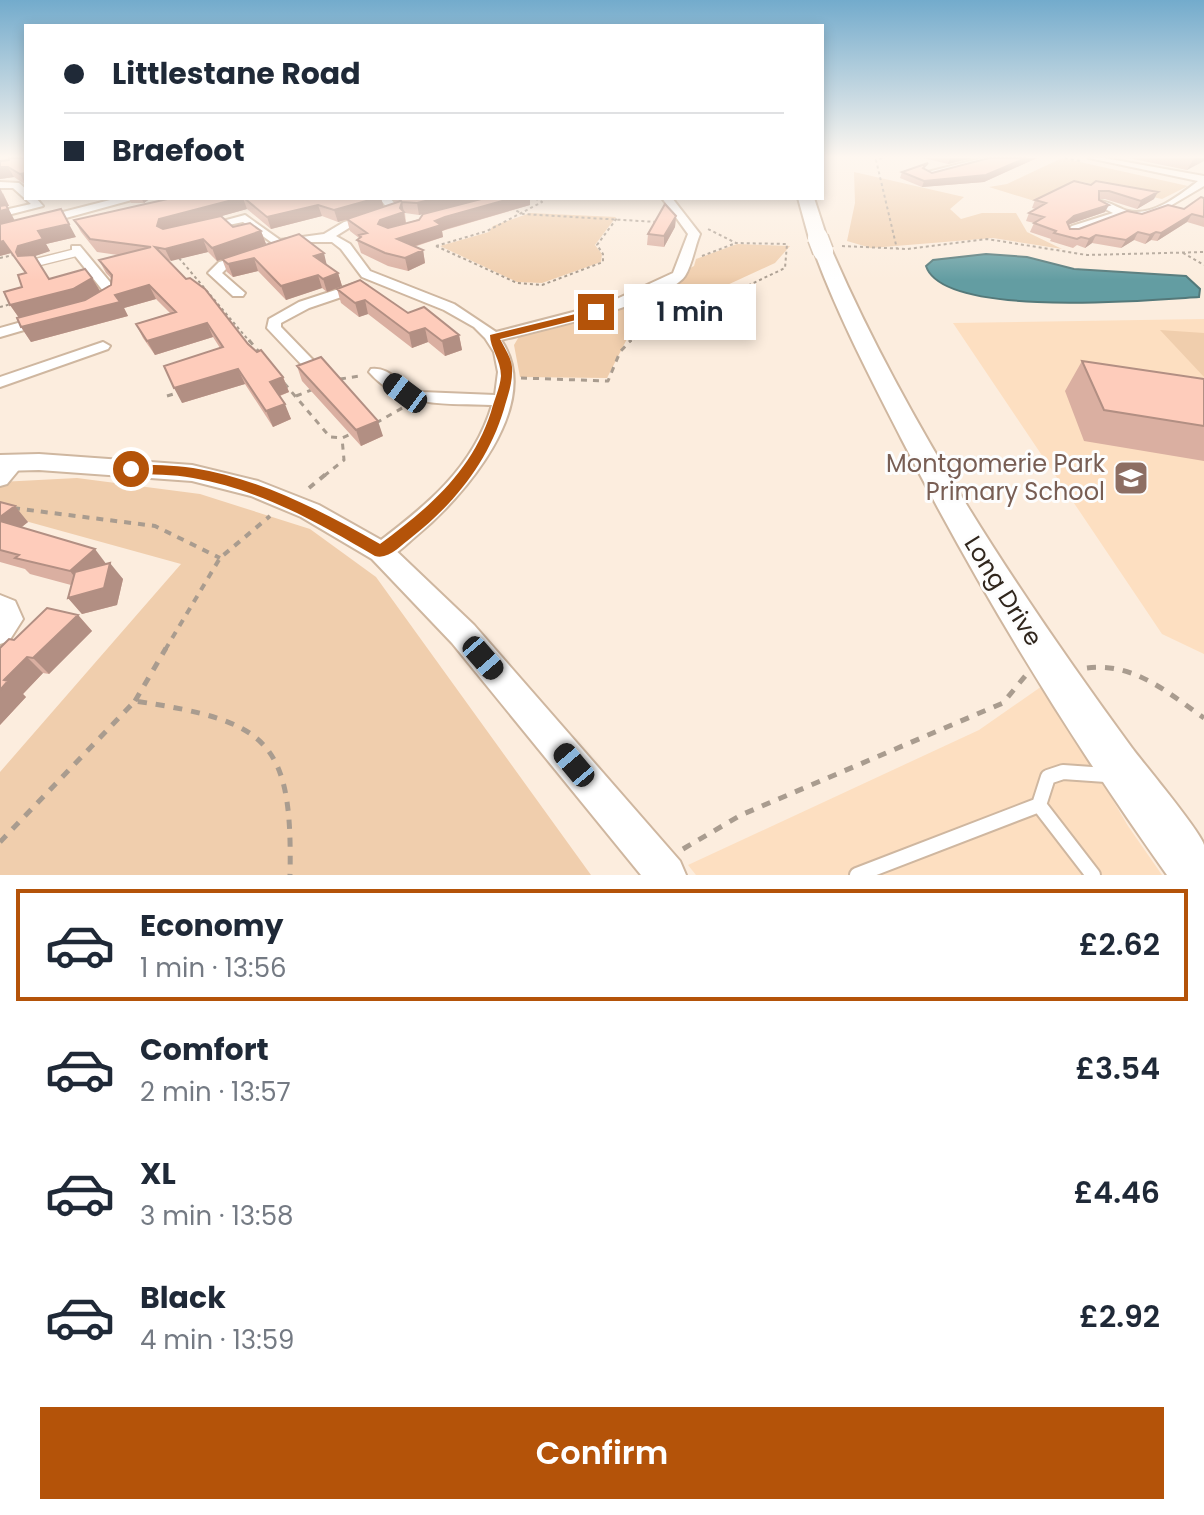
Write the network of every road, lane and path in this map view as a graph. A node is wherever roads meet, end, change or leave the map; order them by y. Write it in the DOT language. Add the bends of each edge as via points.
graph roads {
  1 [pos="885,199"];
  2 [pos="1176,199"];
  3 [pos="29,200"];
  4 [pos="37,200"];
  5 [pos="125,200"];
  6 [pos="386,200"];
  7 [pos="538,200"];
  8 [pos="668,200"];
  9 [pos="807,200"];
  10 [pos="54,203"];
  11 [pos="1101,203"];
  12 [pos="1120,213"];
  13 [pos="7,214"];
  14 [pos="617,218"];
  15 [pos="214,225"];
  16 [pos="198,229"];
  17 [pos="0,232"];
  18 [pos="1070,232"];
  19 [pos="327,237"];
  20 [pos="736,243"];
  21 [pos="278,244"];
  22 [pos="824,245"];
  23 [pos="897,249"];
  24 [pos="77,251"];
  25 [pos="173,252"];
  26 [pos="1204,252"];
  27 [pos="1183,253"];
  28 [pos="685,261"];
  29 [pos="30,264"];
  30 [pos="1204,265"];
  31 [pos="378,279"];
  32 [pos="238,293"];
  33 [pos="14,303"];
  34 [pos="0,307"];
  35 [pos="87,308"];
  36 [pos="59,316"];
  37 [pos="1,330"];
  38 [pos="494,337"];
  39 [pos="103,346"];
  40 [pos="259,352"];
  41 [pos="306,361"];
  42 [pos="377,372"];
  43 [pos="278,376"];
  44 [pos="339,379"];
  45 [pos="0,382"];
  46 [pos="324,385"];
  47 [pos="181,392"];
  48 [pos="167,396"];
  49 [pos="296,396"];
  50 [pos="421,397"];
  51 [pos="503,400"];
  52 [pos="374,424"];
  53 [pos="353,433"];
  54 [pos="342,438"];
  55 [pos="6,468"];
  56 [pos="309,488"];
  57 [pos="0,508"];
  58 [pos="276,511"];
  59 [pos="381,552"];
  60 [pos="220,558"];
  61 [pos="0,605"];
  62 [pos="0,633"];
  63 [pos="1055,673"];
  64 [pos="135,701"];
  65 [pos="1204,718"];
  66 [pos="1136,793"];
  67 [pos="1039,805"];
  68 [pos="0,842"];
  69 [pos="661,869"];
  70 [pos="290,875"];
  71 [pos="857,875"];
  72 [pos="1093,875"];
  73 [pos="1197,875"];
  1 -- 23 [label="path"];
  2 -- 12 [label="street" via="1145,215"];
  3 -- 13 [label="street"];
  4 -- 10 [label="street"];
  5 -- 17 [label="street"];
  6 -- 19 [label="street" via="402,214 337,228"];
  7 -- 14 [label="path" via="542,202 487,231 436,246 517,283 542,285 603,262 597,245"];
  8 -- 28 [label="street" via="694,234"];
  9 -- 22 [label="main road, Long Drive"];
  11 -- 12 [label="street"];
  12 -- 18 [label="street"];
  15 -- 16 [label="lane"];
  15 -- 21 [label="street" via="245,218"];
  19 -- 21 [label="street"];
  19 -- 31 [label="street" via="341,242 357,267"];
  20 -- 28 [label="path"];
  21 -- 32 [label="street" via="216,269 214,273"];
  22 -- 23 [label="path"];
  22 -- 63 [label="main road, Long Drive" via="847,309 937,480 1011,609"];
  23 -- 27 [label="path" via="987,239 1087,255"];
  24 -- 29 [label="lane"];
  24 -- 35 [label="street" via="112,293"];
  25 -- 40 [label="path"];
  26 -- 27 [label="path"];
  27 -- 30 [label="path"];
  28 -- 38 [label="street" via="679,275 635,298"];
  31 -- 38 [label="street" via="476,322"];
  31 -- 41 [label="street" via="286,312 274,322"];
  33 -- 34 [label="path"];
  36 -- 37 [label="street"];
  38 -- 51 [label="street" via="506,363"];
  39 -- 45 [label="street"];
  42 -- 44 [label="path"];
  42 -- 50 [label="street" via="405,393"];
  43 -- 49 [label="path"];
  46 -- 49 [label="path"];
  47 -- 48 [label="path"];
  49 -- 54 [label="path" via="330,437"];
  50 -- 51 [label="street"];
  50 -- 52 [label="path"];
  51 -- 59 [label="street" via="489,436 462,479 427,516"];
  53 -- 54 [label="path"];
  54 -- 56 [label="path" via="344,460"];
  55 -- 59 [label="street" via="206,476 258,489 310,511"];
  57 -- 60 [label="path" via="155,526"];
  58 -- 60 [label="path"];
  59 -- 69 [label="street" via="463,634"];
  60 -- 64 [label="path"];
  61 -- 62 [label="street" via="11,619"];
  63 -- 65 [label="path" via="1103,664 1126,669"];
  63 -- 66 [label="main road, Long Drive"];
  63 -- 69 [label="path" via="1028,672 1003,703 741,815"];
  64 -- 68 [label="path"];
  64 -- 70 [label="path" via="223,716 268,746 286,784"];
  66 -- 67 [label="lane" via="1101,773 1063,772 1048,777"];
  66 -- 73 [label="main road, Long Drive"];
  67 -- 71 [label="lane"];
  67 -- 72 [label="lane"];
}
